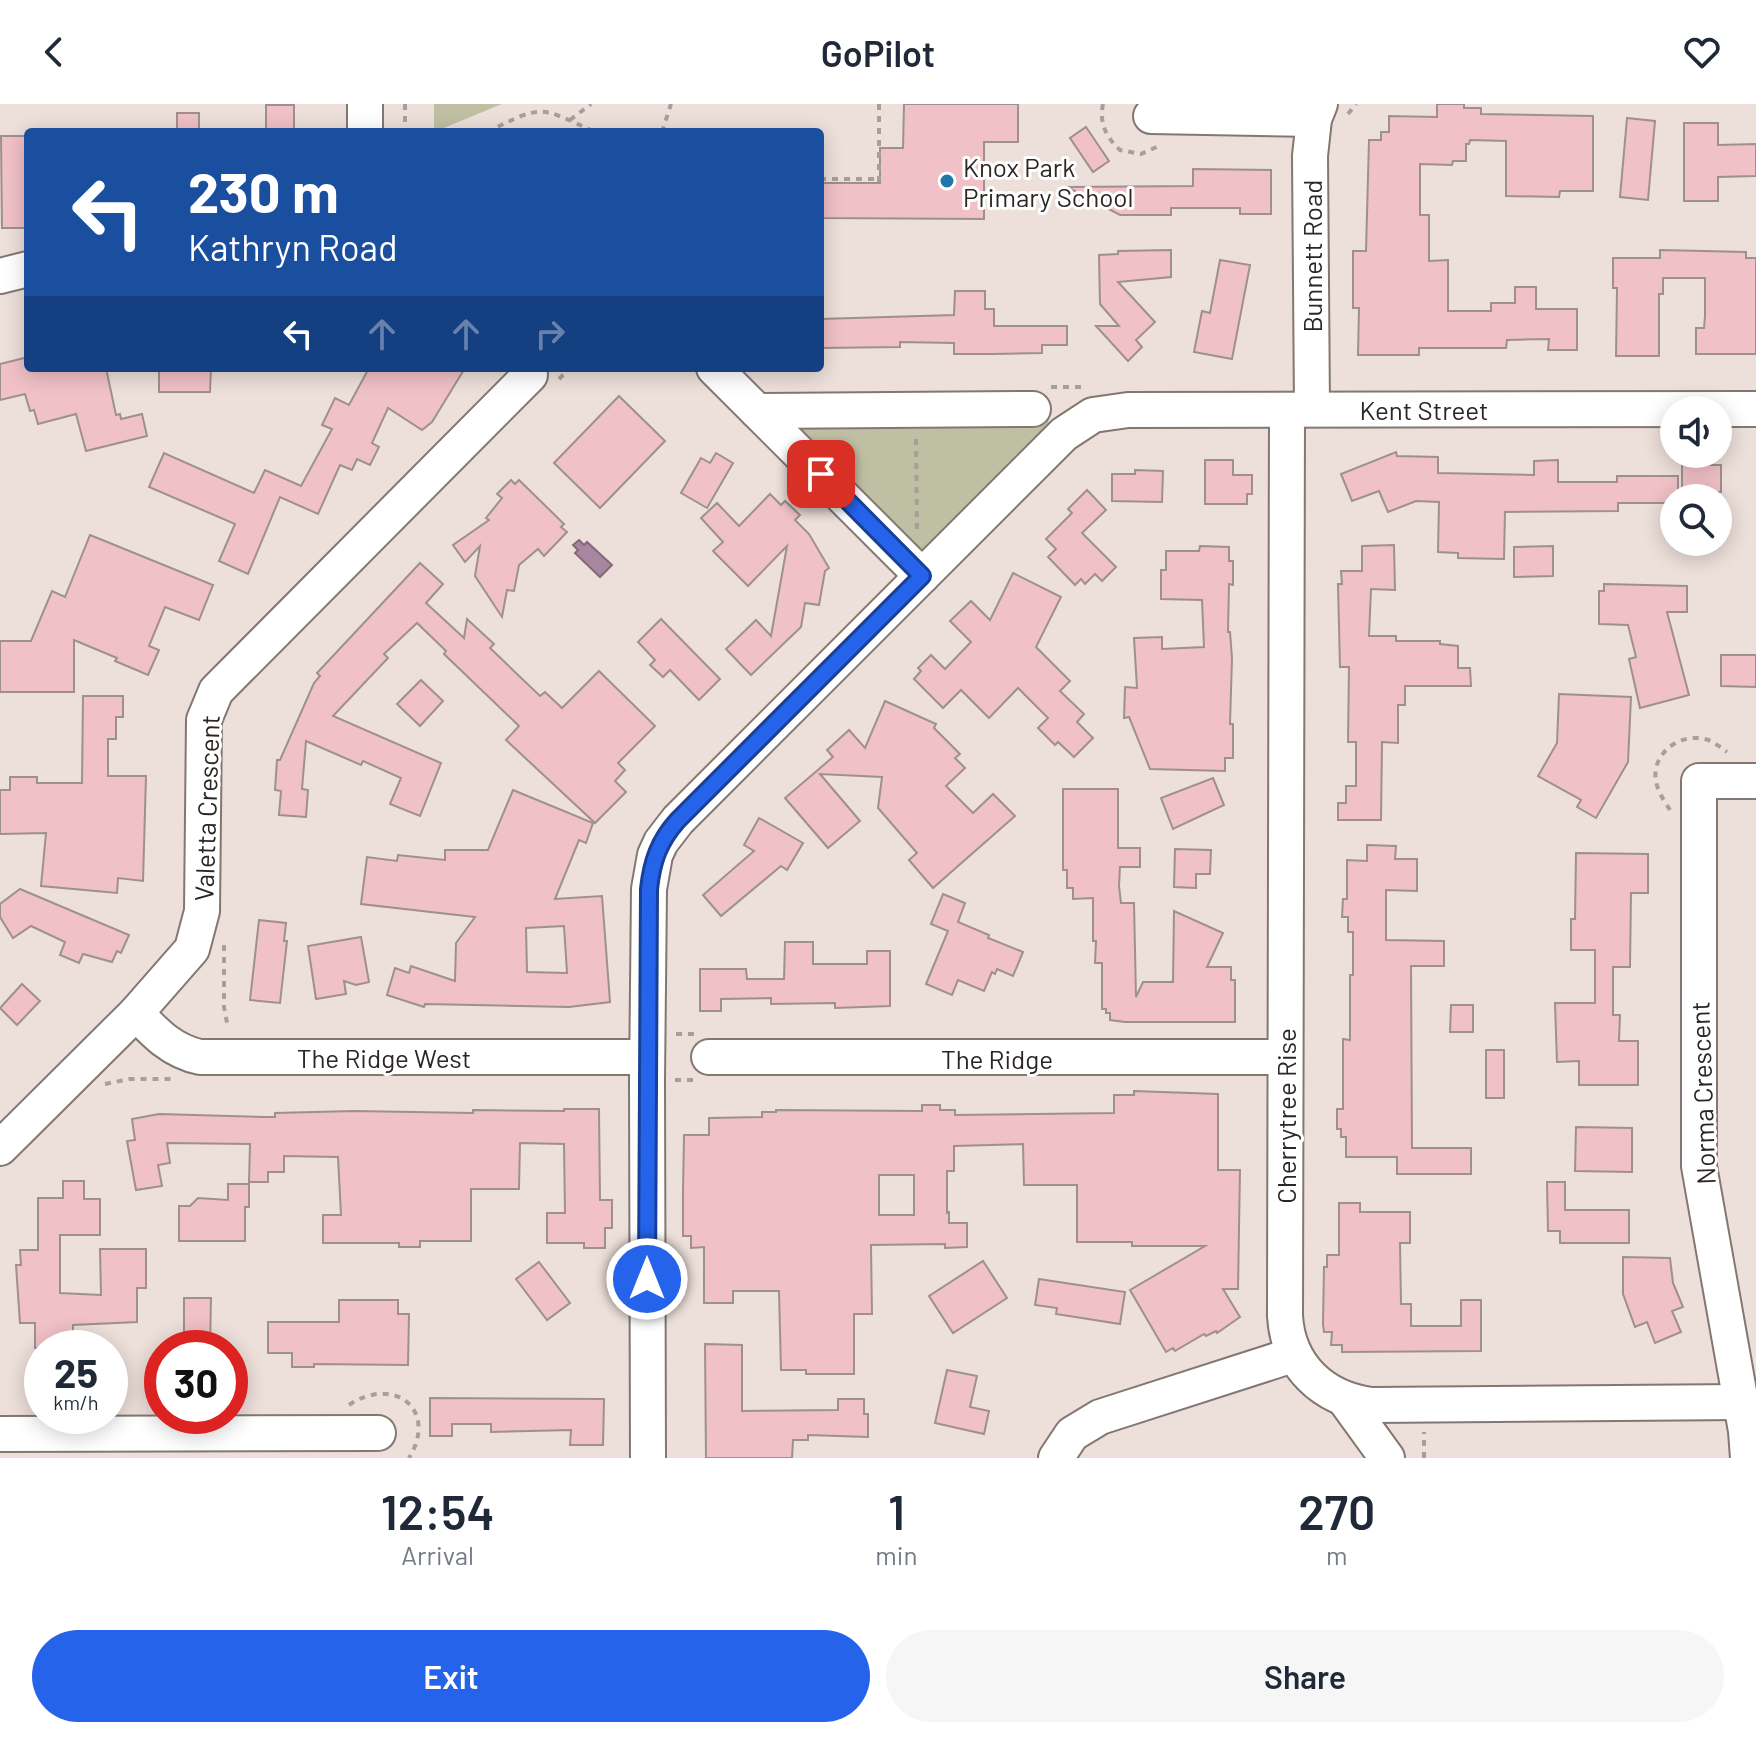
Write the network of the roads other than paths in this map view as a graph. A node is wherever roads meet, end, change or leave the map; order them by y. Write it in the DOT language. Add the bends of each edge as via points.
graph roads {
  1 [pos="365,104"];
  2 [pos="1317,112"];
  3 [pos="1151,116"];
  4 [pos="365,128"];
  5 [pos="24,270"];
  6 [pos="0,276"];
  7 [pos="718,372"];
  8 [pos="544,377"];
  9 [pos="1033,409"];
  10 [pos="1299,409"];
  11 [pos="1756,409"];
  12 [pos="757,411"];
  13 [pos="922,576"];
  14 [pos="1756,781"];
  15 [pos="136,1013"];
  16 [pos="647,1057"];
  17 [pos="709,1057"];
  18 [pos="1285,1057"];
  19 [pos="0,1148"];
  20 [pos="1293,1355"];
  21 [pos="1345,1400"];
  22 [pos="1741,1402"];
  23 [pos="1412,1416"];
  24 [pos="378,1433"];
  25 [pos="0,1434"];
  26 [pos="648,1458"];
  27 [pos="1056,1458"];
  28 [pos="1387,1458"];
  29 [pos="1400,1458"];
  30 [pos="1748,1458"];
  1 -- 4 [label="street"];
  2 -- 3 [label="street"];
  2 -- 10 [label="street, Bunnett Road" via="1310,156"];
  5 -- 6 [label="street"];
  7 -- 12 [label="street"];
  8 -- 15 [label="street, Valetta Crescent" via="216,691 204,720 200,927 184,962"];
  9 -- 12 [label="street"];
  10 -- 11 [label="street, Kent Street"];
  10 -- 13 [label="street, Kent Street" via="1093,415 1064,434"];
  10 -- 18 [label="street, Cherrytree Rise"];
  12 -- 13 [label="street"];
  13 -- 16 [label="street" via="661,842 649,889"];
  14 -- 22 [label="street, Norma Crescent" via="1699,781 1699,1166"];
  15 -- 16 [label="street, The Ridge West" via="166,1044 200,1057"];
  15 -- 19 [label="street, Valetta Crescent"];
  16 -- 26 [label="street"];
  17 -- 18 [label="street, The Ridge"];
  18 -- 20 [label="street, Cherrytree Rise" via="1285,1316"];
  20 -- 21 [label="street" via="1314,1379"];
  20 -- 27 [label="street" via="1100,1417 1072,1434"];
  21 -- 23 [label="street"];
  21 -- 28 [label="street"];
  22 -- 23 [label="street"];
  22 -- 30 [label="street, Norma Crescent"];
  23 -- 29 [label="street"];
  24 -- 25 [label="street"];
}
